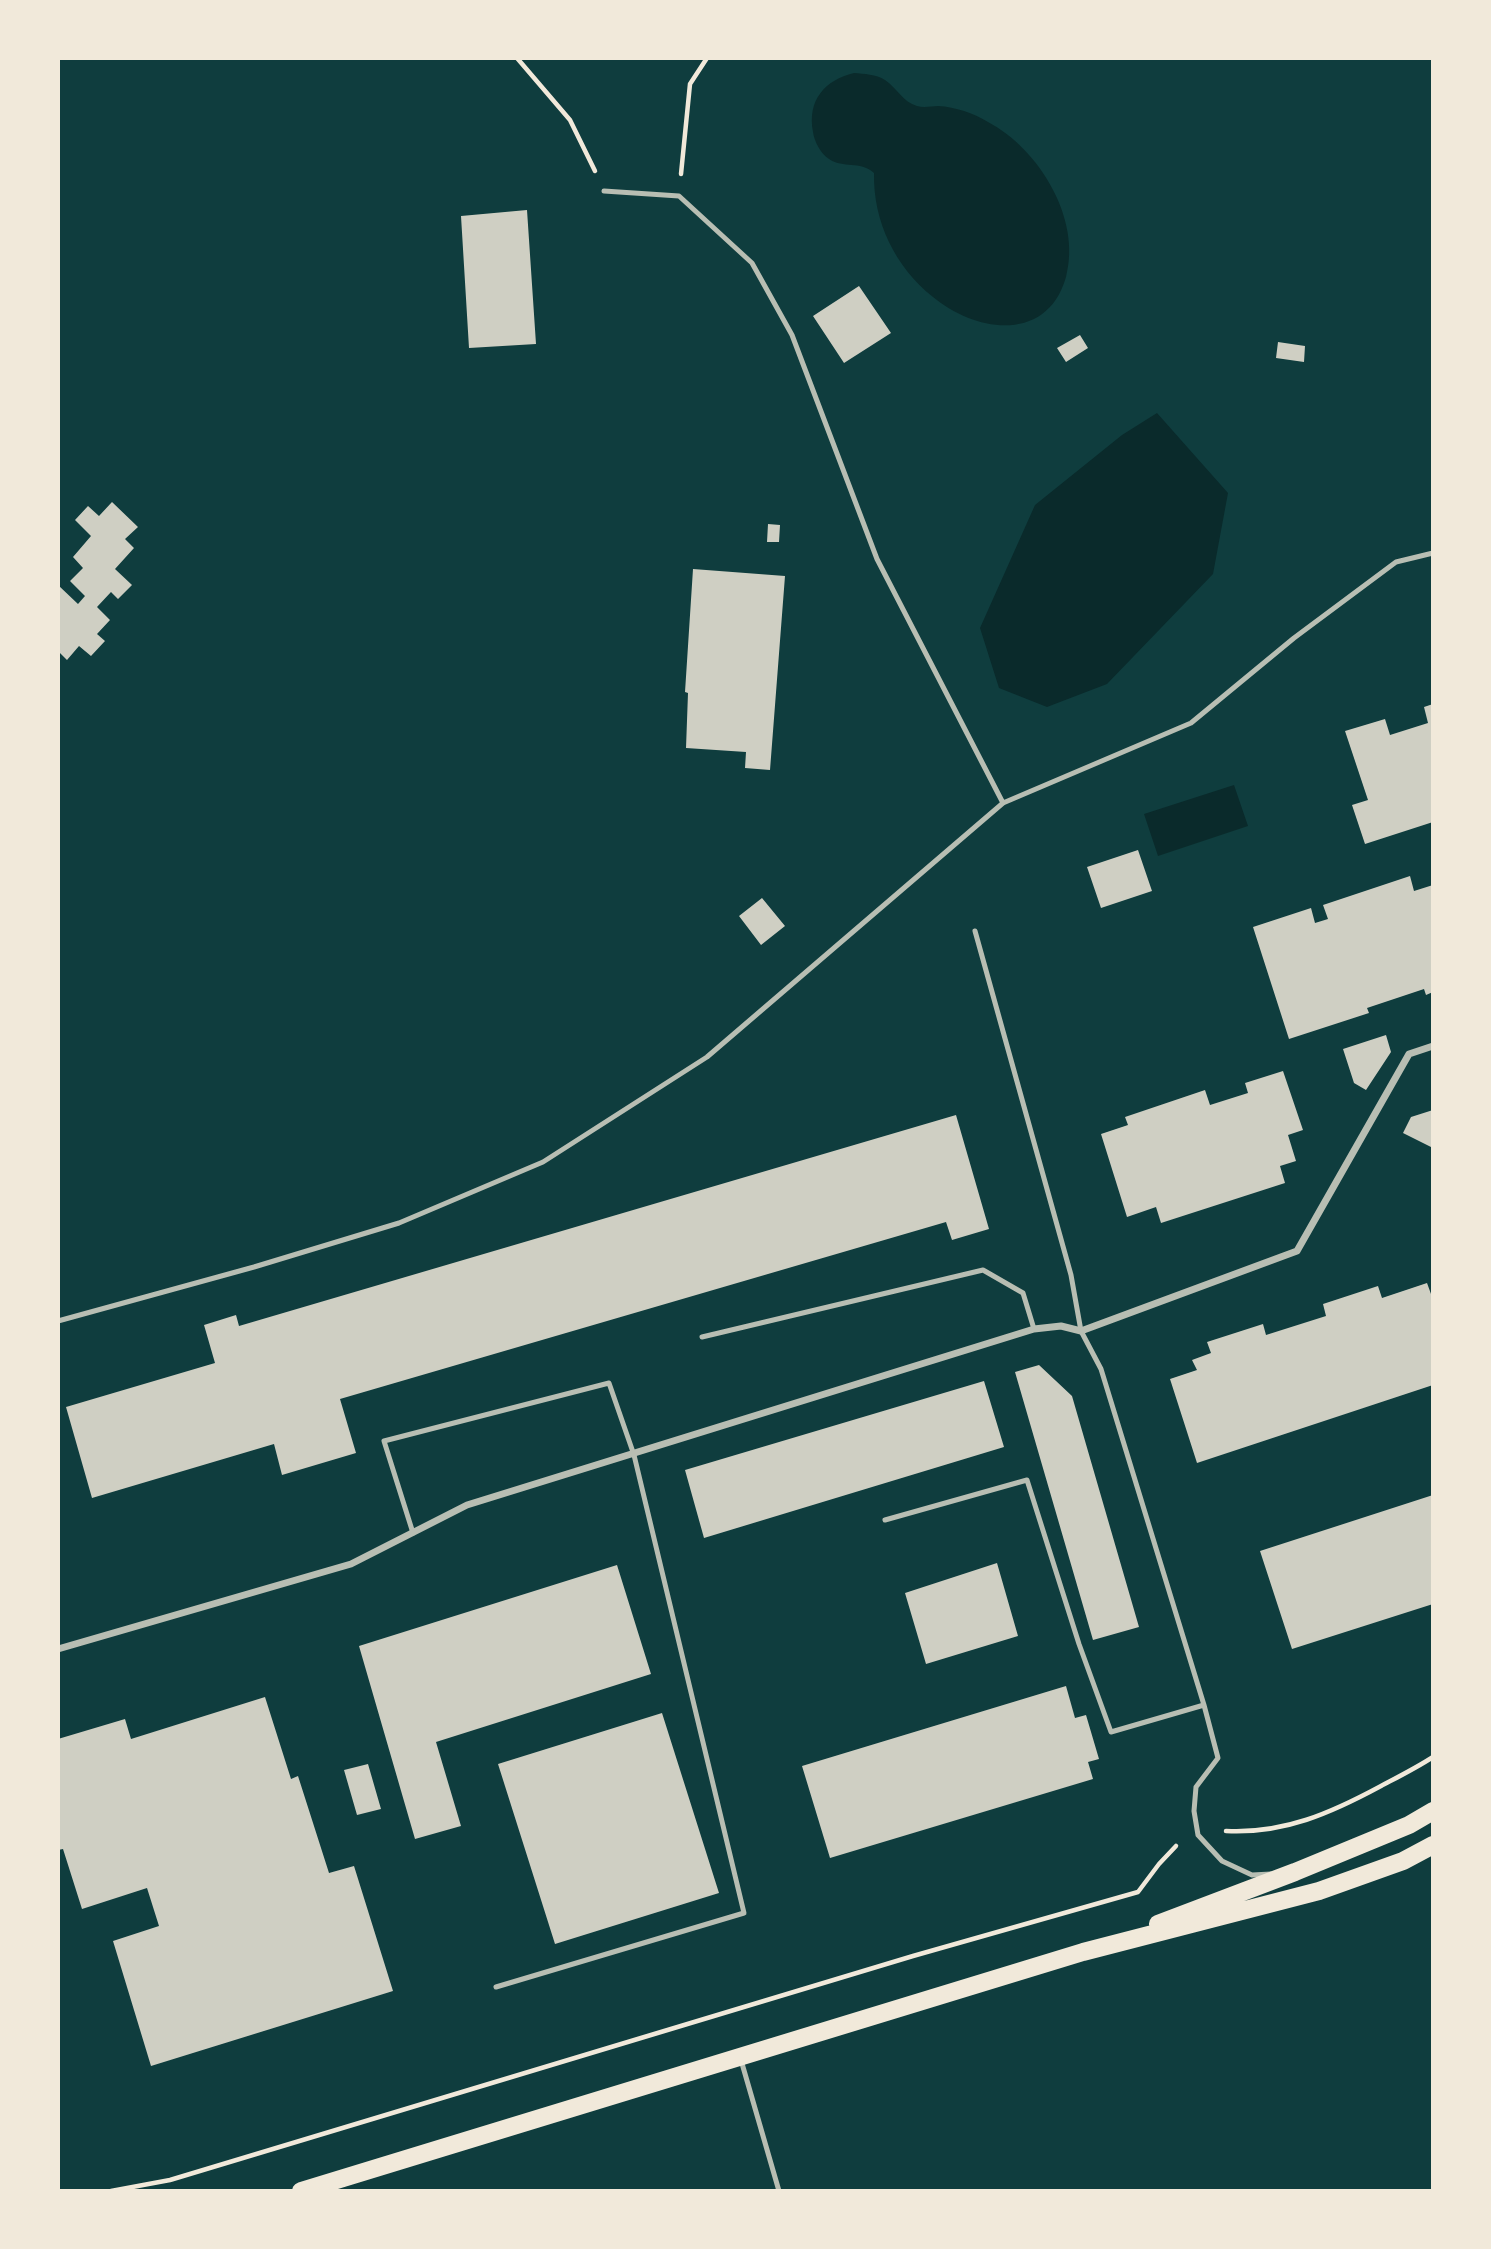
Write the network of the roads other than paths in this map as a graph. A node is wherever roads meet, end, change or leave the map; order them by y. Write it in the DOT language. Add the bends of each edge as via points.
graph roads {
  1 [pos="604,191"];
  2 [pos="1433,553"];
  3 [pos="1003,803"];
  4 [pos="975,931"];
  5 [pos="1433,1046"];
  6 [pos="58,1321"];
  7 [pos="1034,1329"];
  8 [pos="1081,1331"];
  9 [pos="702,1337"];
  10 [pos="634,1455"];
  11 [pos="885,1520"];
  12 [pos="413,1533"];
  13 [pos="58,1648"];
  14 [pos="1204,1705"];
  15 [pos="1433,1811"];
  16 [pos="1433,1845"];
  17 [pos="1295,1872"];
  18 [pos="1083,1952"];
  19 [pos="496,1987"];
  20 [pos="740,2056"];
  21 [pos="301,2191"];
  22 [pos="779,2191"];
  1 -- 3 [label="lane" via="678,196 752,263 792,335 877,559"];
  2 -- 3 [label="lane" via="1396,562 1191,723"];
  3 -- 6 [label="lane" via="707,1057 542,1162 399,1223"];
  4 -- 8 [label="lane" via="1071,1275"];
  5 -- 8 [label="street" via="1409,1054 1297,1251"];
  7 -- 8 [label="street" via="1060,1326"];
  7 -- 9 [label="lane" via="1023,1293 983,1270"];
  7 -- 10 [label="street"];
  8 -- 14 [label="lane" via="1101,1369"];
  10 -- 12 [label="street" via="467,1505"];
  10 -- 12 [label="lane" via="609,1383 384,1441"];
  10 -- 19 [label="lane" via="744,1913"];
  11 -- 14 [label="lane" via="1027,1480 1111,1731"];
  12 -- 13 [label="street" via="351,1564"];
  14 -- 17 [label="lane" via="1218,1758 1196,1787 1198,1835 1222,1861 1252,1875"];
  15 -- 17 [label="main road"];
  16 -- 18 [label="main road" via="1403,1861 1319,1891"];
  17 -- 18 [label="main road"];
  18 -- 20 [label="main road"];
  20 -- 21 [label="main road"];
  20 -- 22 [label="lane"];
}
